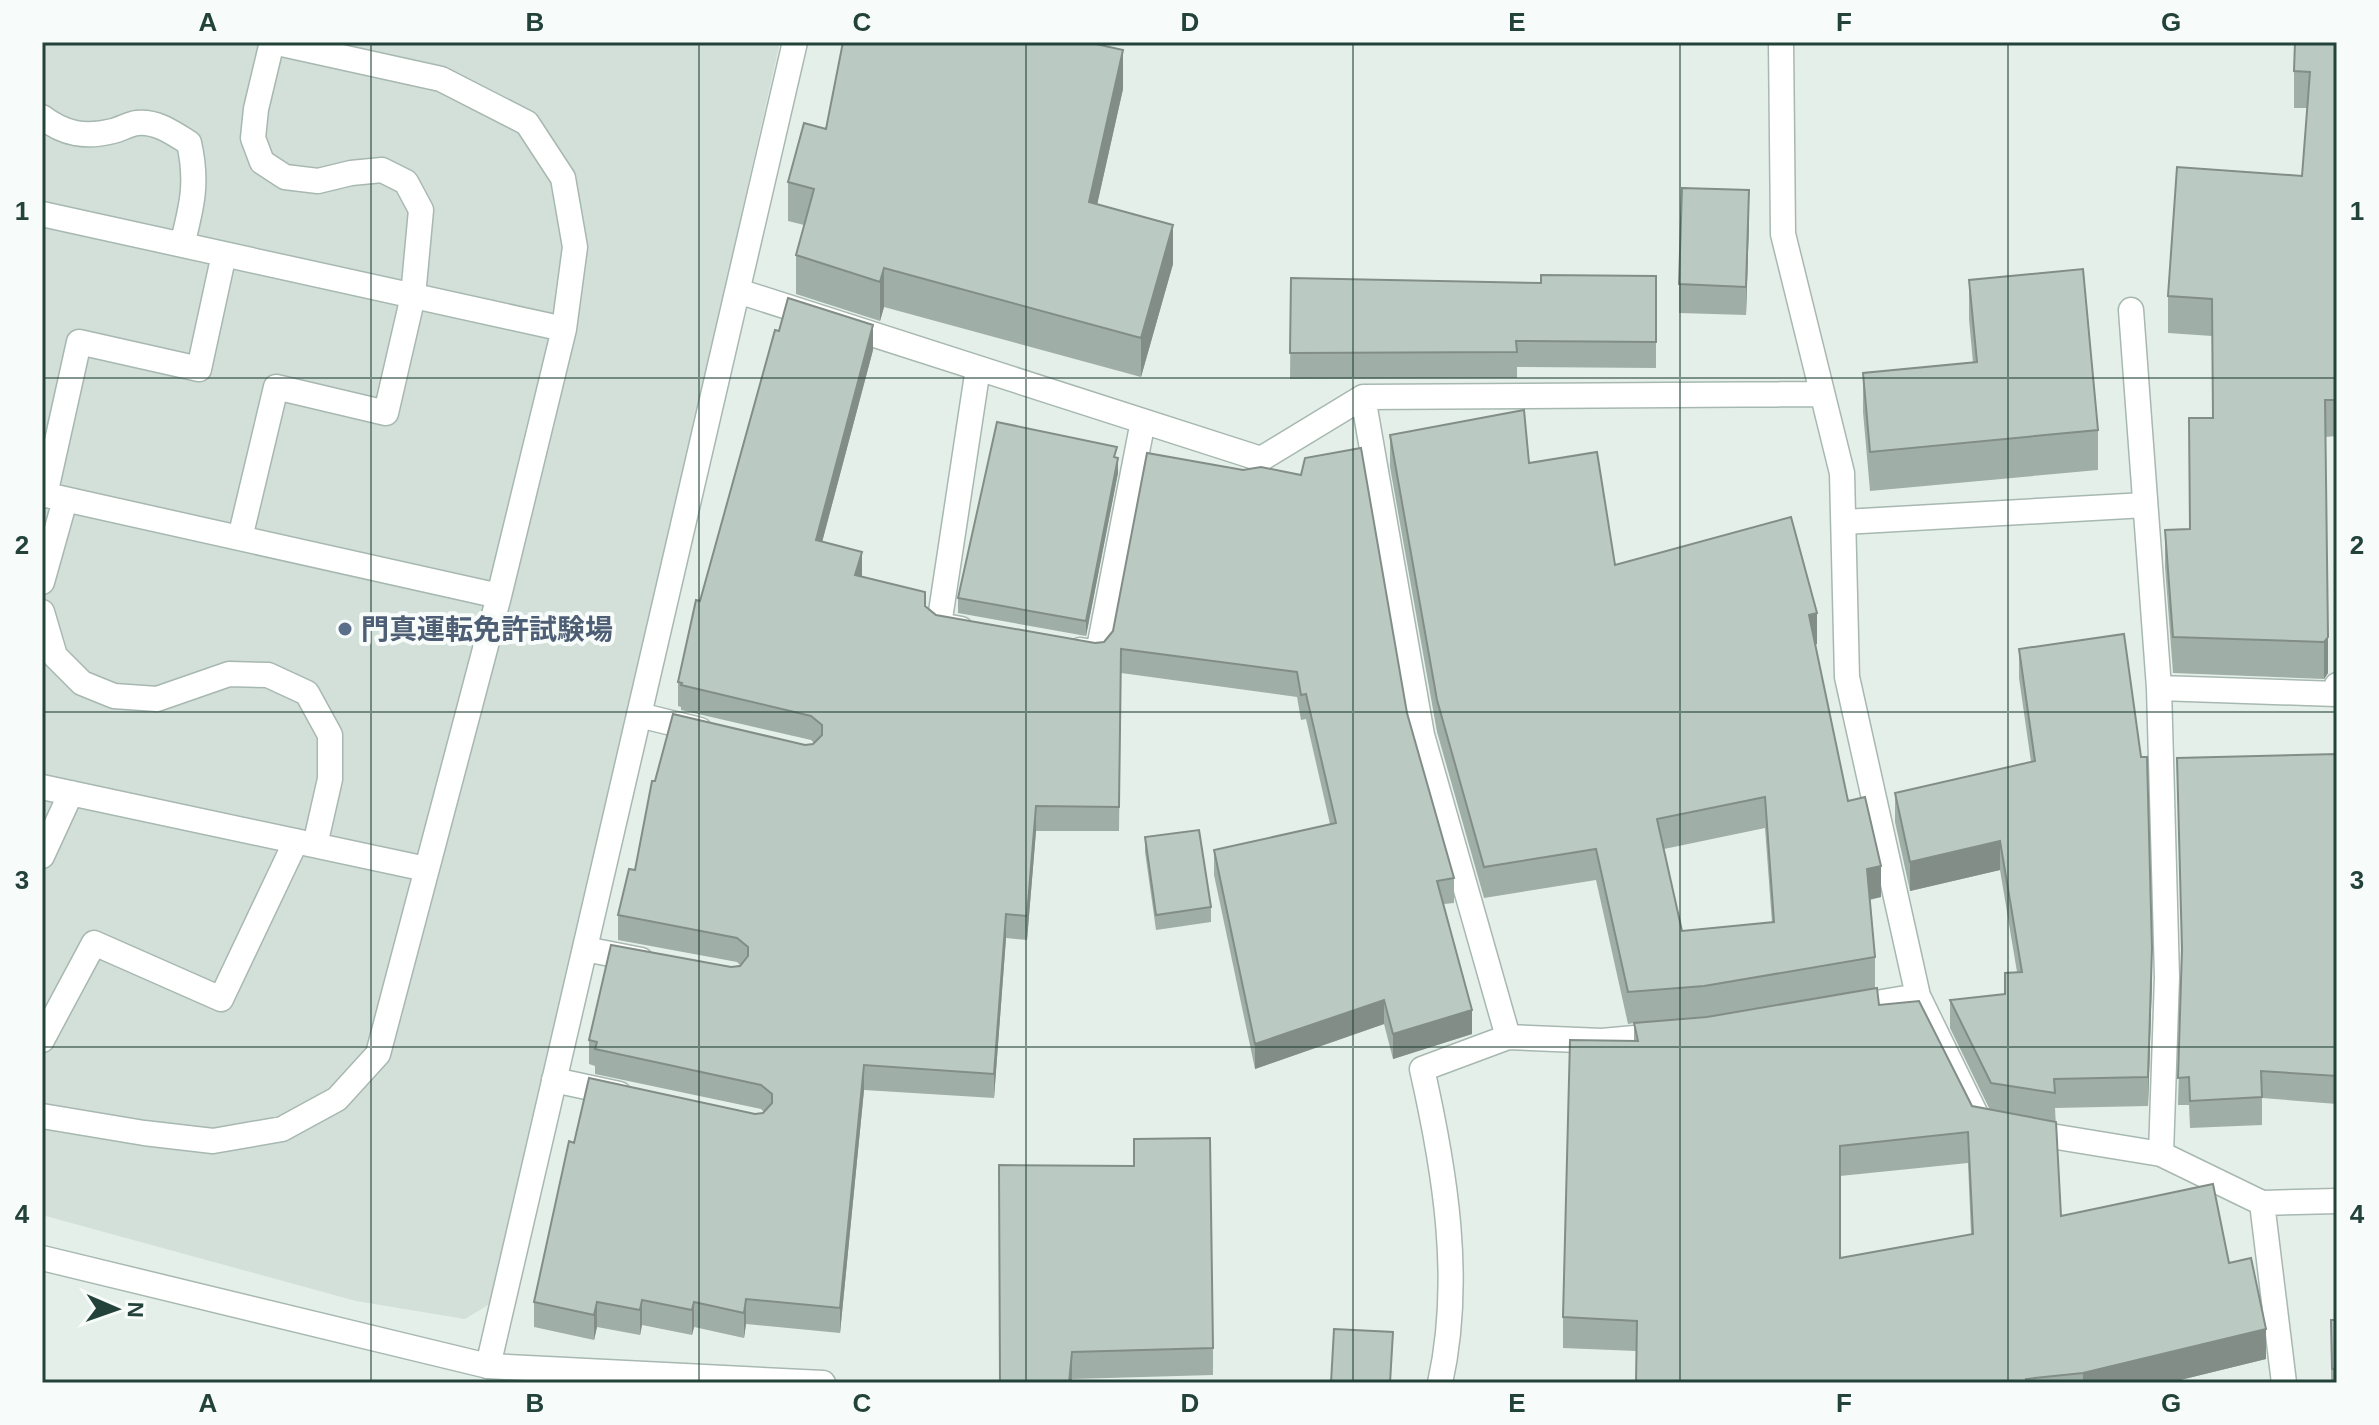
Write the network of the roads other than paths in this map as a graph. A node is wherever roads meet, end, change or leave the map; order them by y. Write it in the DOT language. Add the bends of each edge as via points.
graph roads {
  1 [pos="272,42"];
  2 [pos="795,42"];
  3 [pos="1781,42"];
  4 [pos="42,117"];
  5 [pos="42,214"];
  6 [pos="182,245"];
  7 [pos="224,254"];
  8 [pos="738,291"];
  9 [pos="413,296"];
  10 [pos="2131,310"];
  11 [pos="564,329"];
  12 [pos="978,368"];
  13 [pos="1822,394"];
  14 [pos="1363,397"];
  15 [pos="1143,421"];
  16 [pos="51,496"];
  17 [pos="2145,505"];
  18 [pos="1844,522"];
  19 [pos="240,538"];
  20 [pos="42,582"];
  21 [pos="499,596"];
  22 [pos="42,612"];
  23 [pos="982,632"];
  24 [pos="1055,646"];
  25 [pos="2337,685"];
  26 [pos="2159,688"];
  27 [pos="639,715"];
  28 [pos="715,733"];
  29 [pos="42,787"];
  30 [pos="71,793"];
  31 [pos="306,843"];
  32 [pos="42,856"];
  33 [pos="426,869"];
  34 [pos="585,949"];
  35 [pos="659,963"];
  36 [pos="1918,996"];
  37 [pos="1827,1012"];
  38 [pos="1691,1033"];
  39 [pos="1508,1037"];
  40 [pos="42,1040"];
  41 [pos="554,1080"];
  42 [pos="642,1099"];
  43 [pos="42,1116"];
  44 [pos="2161,1154"];
  45 [pos="2337,1201"];
  46 [pos="2262,1203"];
  47 [pos="42,1258"];
  48 [pos="488,1366"];
  49 [pos="823,1383"];
  50 [pos="1440,1383"];
  51 [pos="2284,1383"];
  1 -- 9 [label="street" via="253,138 262,162 285,177 318,181 382,170 406,182 421,210"];
  1 -- 11 [label="street" via="441,79 527,123 563,178 575,247"];
  2 -- 8 [label="street"];
  3 -- 13 [label="street" via="1783,234"];
  4 -- 6 [label="street" via="59,131 85,135 137,123 164,127 189,143 195,168"];
  5 -- 6 [label="street"];
  6 -- 7 [label="street"];
  7 -- 9 [label="street"];
  7 -- 16 [label="street" via="199,369 79,342"];
  8 -- 12 [label="street"];
  8 -- 27 [label="street"];
  9 -- 11 [label="street"];
  9 -- 19 [label="street" via="386,413 276,387"];
  10 -- 17 [label="street"];
  11 -- 21 [label="street"];
  12 -- 15 [label="street"];
  12 -- 23 [label="street" via="939,625"];
  13 -- 14 [label="street"];
  13 -- 18 [label="street" via="1842,473"];
  14 -- 15 [label="street" via="1261,459"];
  14 -- 39 [label="street" via="1422,735"];
  15 -- 24 [label="street" via="1098,653"];
  16 -- 19 [label="street"];
  16 -- 20 [label="street"];
  17 -- 18 [label="street"];
  17 -- 26 [label="street"];
  18 -- 36 [label="street" via="1847,677"];
  19 -- 21 [label="street"];
  21 -- 33 [label="street"];
  22 -- 31 [label="street" via="55,656 82,683 114,696 157,699 229,674 268,675 307,693 330,735 330,779"];
  25 -- 26 [label="street" via="2336,694"];
  26 -- 44 [label="street" via="2167,977"];
  27 -- 28 [label="street"];
  27 -- 34 [label="street"];
  29 -- 30 [label="street"];
  30 -- 31 [label="street"];
  30 -- 32 [label="street"];
  31 -- 33 [label="street"];
  31 -- 40 [label="street" via="221,999 94,943"];
  33 -- 43 [label="street" via="378,1054 337,1099 282,1129 213,1141"];
  34 -- 35 [label="street"];
  34 -- 41 [label="street"];
  36 -- 37 [label="street"];
  36 -- 44 [label="street" via="1981,1125"];
  38 -- 39 [label="street" via="1602,1041"];
  39 -- 50 [label="street" via="1422,1069 1440,1148 1451,1269"];
  41 -- 42 [label="street"];
  41 -- 48 [label="street"];
  44 -- 46 [label="street"];
  45 -- 46 [label="street"];
  46 -- 51 [label="street"];
  47 -- 48 [label="street"];
  48 -- 49 [label="street"];
}
